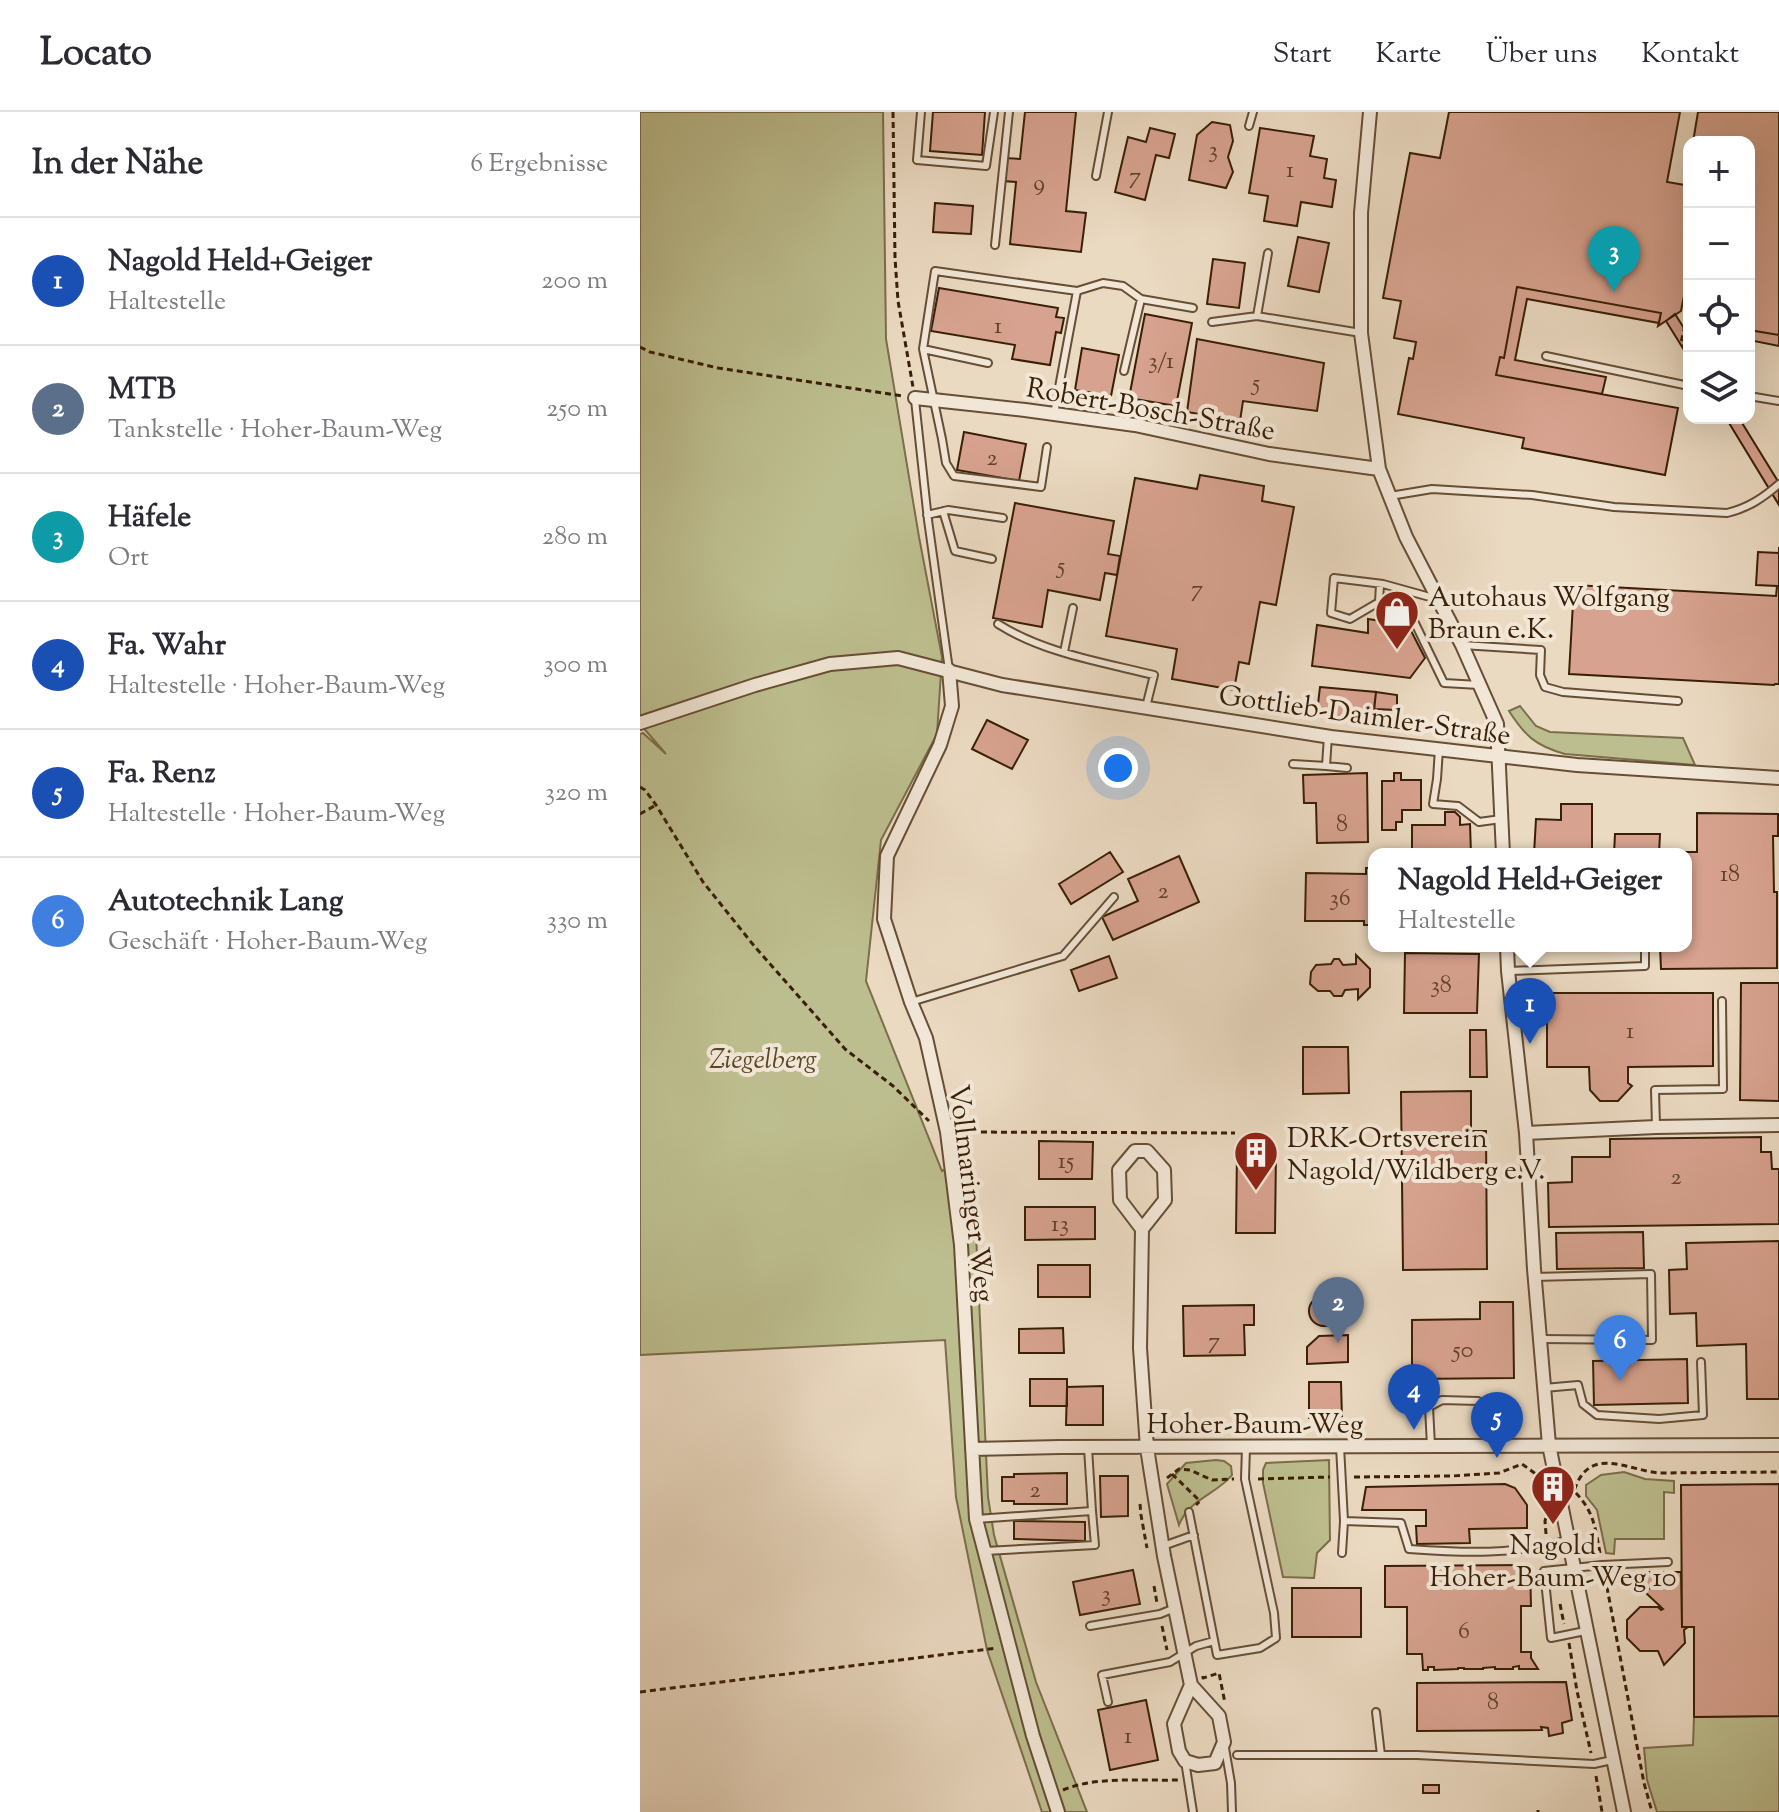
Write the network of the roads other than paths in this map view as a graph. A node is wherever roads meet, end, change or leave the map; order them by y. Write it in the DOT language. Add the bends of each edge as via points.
graph roads {
  1 [pos="921,112"];
  2 [pos="994,112"];
  3 [pos="1009,112"];
  4 [pos="1108,112"];
  5 [pos="1253,112"];
  6 [pos="1370,112"];
  7 [pos="1249,126"];
  8 [pos="1096,176"];
  9 [pos="995,245"];
  10 [pos="1268,253"];
  11 [pos="1077,291"];
  12 [pos="1141,299"];
  13 [pos="1193,308"];
  14 [pos="1257,316"];
  15 [pos="1212,322"];
  16 [pos="1361,333"];
  17 [pos="923,349"];
  18 [pos="1546,356"];
  19 [pos="988,363"];
  20 [pos="1124,371"];
  21 [pos="1683,385"];
  22 [pos="1755,397"];
  23 [pos="915,398"];
  24 [pos="935,400"];
  25 [pos="1779,401"];
  26 [pos="1054,414"];
  27 [pos="1047,447"];
  28 [pos="1379,469"];
  29 [pos="1779,484"];
  30 [pos="1390,496"];
  31 [pos="943,511"];
  32 [pos="927,515"];
  33 [pos="1003,518"];
  34 [pos="992,559"];
  35 [pos="1380,584"];
  36 [pos="1437,599"];
  37 [pos="1379,602"];
  38 [pos="1073,608"];
  39 [pos="998,624"];
  40 [pos="1462,645"];
  41 [pos="1064,652"];
  42 [pos="949,670"];
  43 [pos="1481,685"];
  44 [pos="1678,701"];
  45 [pos="1146,707"];
  46 [pos="640,723"];
  47 [pos="1328,736"];
  48 [pos="1439,749"];
  49 [pos="1498,756"];
  50 [pos="1293,764"];
  51 [pos="1326,766"];
  52 [pos="1347,768"];
  53 [pos="1779,778"];
  54 [pos="1501,819"];
  55 [pos="1503,848"];
  56 [pos="1114,897"];
  57 [pos="1507,952"];
  58 [pos="1645,952"];
  59 [pos="1508,971"];
  60 [pos="1722,1001"];
  61 [pos="911,1002"];
  62 [pos="1779,1125"];
  63 [pos="1656,1127"];
  64 [pos="1526,1133"];
  65 [pos="1142,1229"];
  66 [pos="1534,1277"];
  67 [pos="1540,1339"];
  68 [pos="1701,1362"];
  69 [pos="1544,1388"];
  70 [pos="1487,1445"];
  71 [pos="1549,1445"];
  72 [pos="1779,1445"];
  73 [pos="1340,1446"];
  74 [pos="1431,1446"];
  75 [pos="1246,1447"];
  76 [pos="1088,1448"];
  77 [pos="1147,1448"];
  78 [pos="972,1449"];
  79 [pos="1092,1511"];
  80 [pos="1189,1512"];
  81 [pos="976,1519"];
  82 [pos="1344,1521"];
  83 [pos="1194,1535"];
  84 [pos="1568,1540"];
  85 [pos="1163,1546"];
  86 [pos="984,1551"];
  87 [pos="1342,1553"];
  88 [pos="1668,1562"];
  89 [pos="1573,1567"];
  90 [pos="1175,1608"];
  91 [pos="1090,1626"];
  92 [pos="1585,1631"];
  93 [pos="1214,1641"];
  94 [pos="1184,1652"];
  95 [pos="1191,1685"];
  96 [pos="1108,1702"];
  97 [pos="1376,1712"];
  98 [pos="1224,1742"];
  99 [pos="1237,1755"];
  100 [pos="1381,1755"];
  101 [pos="1612,1760"];
  102 [pos="1185,1761"];
  103 [pos="1058,1812"];
  104 [pos="1193,1812"];
  105 [pos="1232,1812"];
  106 [pos="1624,1812"];
  1 -- 2 [label="lane" via="917,160 986,166"];
  3 -- 9 [label="lane"];
  4 -- 8 [label="lane"];
  5 -- 7 [label="lane"];
  6 -- 16 [label="street" via="1361,213"];
  10 -- 14 [label="lane"];
  11 -- 12 [label="lane" via="1103,283 1123,286"];
  11 -- 17 [label="lane" via="935,271"];
  11 -- 26 [label="lane"];
  12 -- 13 [label="lane"];
  12 -- 20 [label="lane"];
  14 -- 15 [label="lane"];
  14 -- 16 [label="lane"];
  16 -- 28 [label="street"];
  17 -- 19 [label="lane"];
  17 -- 24 [label="lane"];
  18 -- 21 [label="lane"];
  22 -- 25 [label="lane"];
  23 -- 24 [label="street, Robert-Bosch-Straße"];
  23 -- 32 [label="lane"];
  24 -- 26 [label="street, Robert-Bosch-Straße"];
  24 -- 27 [label="lane" via="946,463 954,476 1041,487"];
  26 -- 28 [label="street, Robert-Bosch-Straße"];
  28 -- 30 [label="street"];
  29 -- 30 [label="lane" via="1761,499 1727,513 1432,489"];
  30 -- 36 [label="street"];
  31 -- 32 [label="lane"];
  31 -- 33 [label="lane"];
  31 -- 34 [label="lane" via="955,551"];
  32 -- 42 [label="lane"];
  35 -- 36 [label="lane"];
  35 -- 37 [label="lane"];
  35 -- 37 [label="lane" via="1334,578 1331,613 1350,619"];
  36 -- 40 [label="street"];
  37 -- 43 [label="lane" via="1412,617 1444,683"];
  38 -- 41 [label="lane"];
  39 -- 41 [label="lane"];
  40 -- 43 [label="street"];
  40 -- 44 [label="lane" via="1541,650 1545,687 1563,692"];
  41 -- 45 [label="lane" via="1154,675"];
  42 -- 45 [label="street, Gottlieb-Daimler-Straße" via="1002,685"];
  42 -- 46 [label="street" via="898,658 830,664"];
  42 -- 61 [label="street, Vollmaringer Weg" via="952,706 940,745 887,856 884,919"];
  43 -- 49 [label="street" via="1497,724"];
  45 -- 47 [label="street, Gottlieb-Daimler-Straße"];
  47 -- 48 [label="street, Gottlieb-Daimler-Straße"];
  47 -- 51 [label="lane"];
  48 -- 49 [label="street, Gottlieb-Daimler-Straße"];
  48 -- 54 [label="lane" via="1433,804 1458,806 1479,822"];
  49 -- 53 [label="street, Gottlieb-Daimler-Straße"];
  49 -- 54 [label="street"];
  50 -- 51 [label="lane"];
  51 -- 52 [label="lane"];
  54 -- 55 [label="street"];
  56 -- 61 [label="lane" via="1063,956"];
  57 -- 59 [label="street"];
  58 -- 59 [label="lane" via="1645,966"];
  59 -- 64 [label="street"];
  60 -- 63 [label="lane" via="1723,1089 1655,1090"];
  61 -- 78 [label="street, Vollmaringer Weg" via="926,1038 947,1132 961,1245"];
  62 -- 63 [label="street"];
  63 -- 64 [label="street"];
  64 -- 66 [label="street"];
  65 -- 65 [label="street" via="1165,1200 1164,1170 1147,1151 1135,1151 1119,1170 1120,1200"];
  65 -- 77 [label="street" via="1140,1348"];
  66 -- 67 [label="street"];
  66 -- 67 [label="lane" via="1651,1274 1652,1340"];
  67 -- 69 [label="street"];
  68 -- 69 [label="lane" via="1703,1415 1597,1415 1583,1404 1578,1385"];
  69 -- 71 [label="street"];
  70 -- 71 [label="street, Hoher-Baum-Weg"];
  70 -- 74 [label="street, Hoher-Baum-Weg"];
  70 -- 74 [label="lane" via="1487,1409 1478,1401 1442,1400 1429,1407"];
  71 -- 72 [label="street, Hoher-Baum-Weg"];
  71 -- 84 [label="street"];
  73 -- 74 [label="street, Hoher-Baum-Weg"];
  73 -- 75 [label="street, Hoher-Baum-Weg"];
  73 -- 82 [label="lane"];
  75 -- 77 [label="street, Hoher-Baum-Weg"];
  75 -- 93 [label="lane" via="1245,1479 1276,1638 1260,1648 1217,1655"];
  76 -- 77 [label="street, Hoher-Baum-Weg"];
  76 -- 78 [label="street, Hoher-Baum-Weg"];
  76 -- 79 [label="lane"];
  77 -- 85 [label="street"];
  78 -- 81 [label="street, Vollmaringer Weg"];
  79 -- 81 [label="lane"];
  79 -- 86 [label="lane" via="1095,1545"];
  80 -- 83 [label="lane"];
  81 -- 86 [label="street, Vollmaringer Weg"];
  82 -- 84 [label="lane" via="1401,1523 1409,1549 1477,1553"];
  82 -- 87 [label="lane"];
  83 -- 85 [label="lane"];
  83 -- 93 [label="lane"];
  84 -- 89 [label="street"];
  85 -- 90 [label="street"];
  86 -- 103 [label="street, Vollmaringer Weg"];
  88 -- 89 [label="lane"];
  89 -- 92 [label="street"];
  89 -- 92 [label="lane" via="1544,1571 1551,1638"];
  90 -- 91 [label="lane"];
  90 -- 94 [label="street"];
  92 -- 101 [label="street"];
  93 -- 94 [label="lane"];
  94 -- 95 [label="street"];
  94 -- 96 [label="lane" via="1170,1662 1102,1675"];
  95 -- 98 [label="street" via="1219,1716"];
  95 -- 102 [label="street" via="1174,1724"];
  97 -- 100 [label="lane"];
  98 -- 102 [label="street" via="1215,1763"];
  98 -- 105 [label="lane"];
  99 -- 100 [label="lane"];
  100 -- 101 [label="lane" via="1594,1764"];
  101 -- 106 [label="street"];
  102 -- 104 [label="lane"];
}
